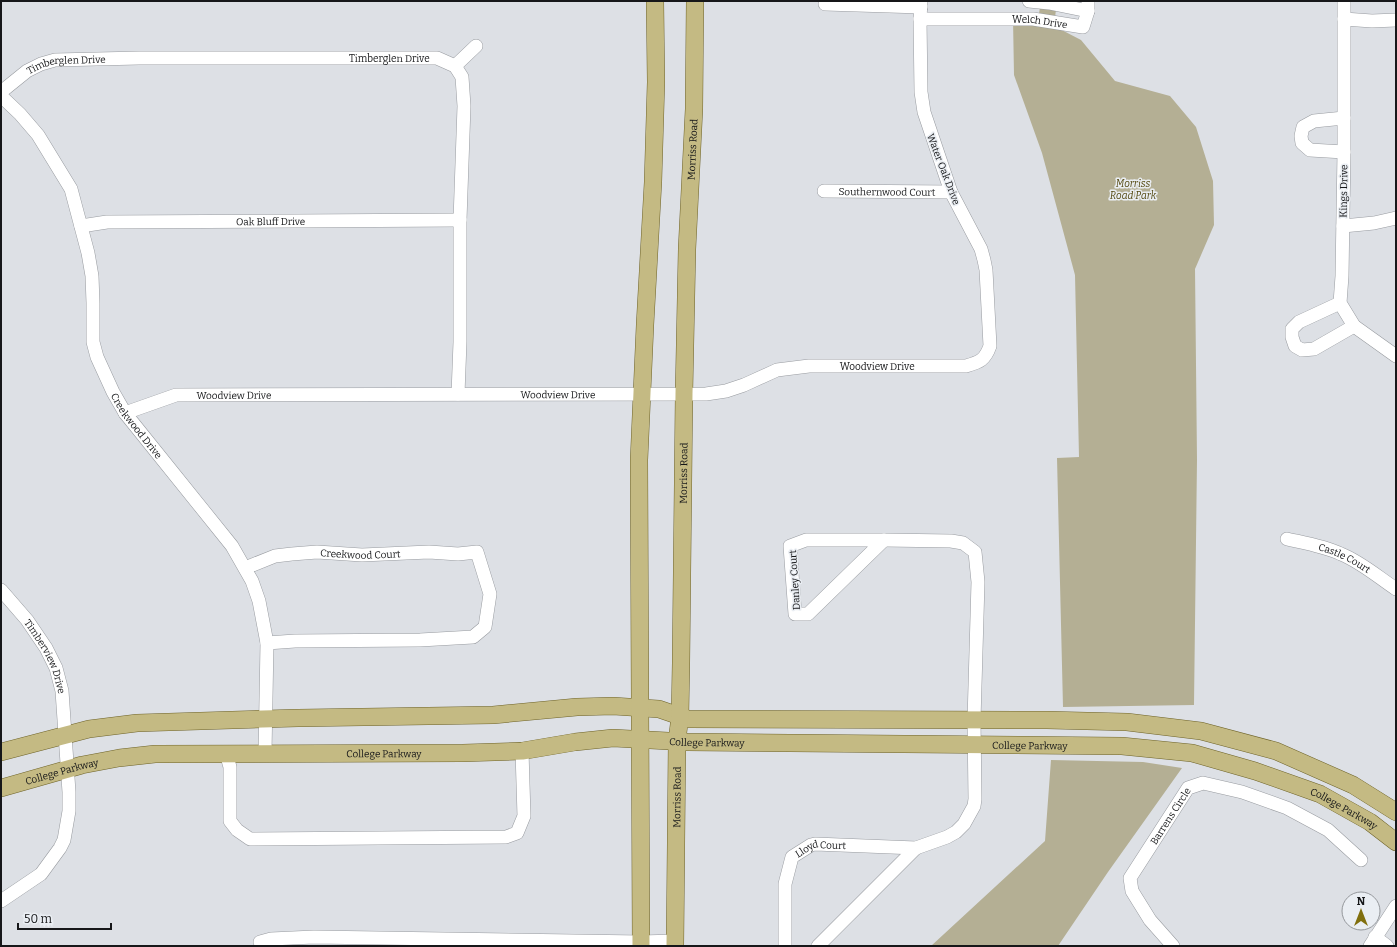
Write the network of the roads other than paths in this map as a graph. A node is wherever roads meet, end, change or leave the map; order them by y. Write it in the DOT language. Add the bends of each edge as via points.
graph roads {
  1 [pos="655,1"];
  2 [pos="695,1"];
  3 [pos="1029,1"];
  4 [pos="1344,1"];
  5 [pos="825,4"];
  6 [pos="1088,6"];
  7 [pos="921,9"];
  8 [pos="1344,19"];
  9 [pos="1396,20"];
  10 [pos="476,46"];
  11 [pos="455,66"];
  12 [pos="1,92"];
  13 [pos="1,96"];
  14 [pos="1344,118"];
  15 [pos="1344,152"];
  16 [pos="824,191"];
  17 [pos="951,192"];
  18 [pos="1396,218"];
  19 [pos="460,220"];
  20 [pos="81,226"];
  21 [pos="1343,226"];
  22 [pos="1340,303"];
  23 [pos="1354,326"];
  24 [pos="986,355"];
  25 [pos="1396,356"];
  26 [pos="458,394"];
  27 [pos="642,394"];
  28 [pos="684,394"];
  29 [pos="125,413"];
  30 [pos="1287,539"];
  31 [pos="884,540"];
  32 [pos="245,568"];
  33 [pos="1396,589"];
  34 [pos="1,590"];
  35 [pos="267,643"];
  36 [pos="640,708"];
  37 [pos="680,716"];
  38 [pos="264,720"];
  39 [pos="974,720"];
  40 [pos="65,734"];
  41 [pos="640,739"];
  42 [pos="677,742"];
  43 [pos="975,744"];
  44 [pos="522,751"];
  45 [pos="1,752"];
  46 [pos="226,753"];
  47 [pos="265,753"];
  48 [pos="67,770"];
  49 [pos="1,788"];
  50 [pos="1396,812"];
  51 [pos="1396,842"];
  52 [pos="916,848"];
  53 [pos="1361,860"];
  54 [pos="1,900"];
  55 [pos="1396,906"];
  56 [pos="260,942"];
  57 [pos="1372,942"];
  58 [pos="676,943"];
  59 [pos="641,944"];
  60 [pos="785,946"];
  61 [pos="818,946"];
  62 [pos="1173,946"];
  63 [pos="1387,946"];
  1 -- 27 [label="main road" via="653,182"];
  2 -- 28 [label="main road, Morriss Road" via="694,109 687,249"];
  3 -- 6 [label="street, Welch Drive"];
  4 -- 8 [label="street, Kings Drive"];
  5 -- 7 [label="street"];
  6 -- 7 [label="street, Welch Drive" via="1082,27 1034,19"];
  7 -- 17 [label="street, Water Oak Drive" via="921,92 924,112"];
  8 -- 9 [label="street"];
  8 -- 14 [label="street, Kings Drive"];
  10 -- 11 [label="street"];
  11 -- 12 [label="street, Timberglen Drive" via="437,58 55,60 27,71"];
  11 -- 19 [label="street" via="462,77 464,106"];
  13 -- 20 [label="street, Creekwood Drive" via="38,135 71,189"];
  14 -- 15 [label="street, Kings Drive"];
  14 -- 15 [label="street" via="1314,121 1303,127 1301,136 1302,143 1310,150"];
  15 -- 21 [label="street, Kings Drive"];
  16 -- 17 [label="street, Southernwood Court"];
  17 -- 24 [label="street, Water Oak Drive" via="984,260 990,334 990,346"];
  18 -- 21 [label="street"];
  19 -- 20 [label="street, Oak Bluff Drive" via="107,222"];
  19 -- 26 [label="street"];
  20 -- 29 [label="street, Creekwood Drive" via="92,276 93,342 100,364"];
  21 -- 22 [label="street, Kings Drive"];
  22 -- 23 [label="street"];
  22 -- 23 [label="street" via="1299,322 1292,329 1295,346 1302,350 1314,349"];
  23 -- 25 [label="street"];
  24 -- 28 [label="street, Woodview Drive" via="979,363 966,366 792,368 777,370 726,391"];
  26 -- 27 [label="street, Woodview Drive"];
  26 -- 29 [label="street, Woodview Drive" via="176,395"];
  27 -- 28 [label="street, Woodview Drive"];
  27 -- 36 [label="main road"];
  28 -- 37 [label="main road, Morriss Road"];
  29 -- 32 [label="street, Creekwood Drive" via="232,546"];
  30 -- 33 [label="street, Castle Court" via="1342,554"];
  31 -- 31 [label="street, Danley Court" via="806,540 790,546 795,614 808,614"];
  31 -- 39 [label="street, Danley Court" via="951,541 963,543 975,552 978,582"];
  32 -- 35 [label="street, Creekwood Drive" via="259,601"];
  32 -- 35 [label="street, Creekwood Court" via="275,556 317,552 362,555 477,552 490,594 485,627 473,637"];
  34 -- 40 [label="street, Timberview Drive" via="27,620 52,659 62,691"];
  35 -- 38 [label="street, Creekwood Drive"];
  36 -- 37 [label="main road" via="659,709"];
  36 -- 38 [label="main road" via="613,706 493,715"];
  36 -- 41 [label="main road"];
  37 -- 39 [label="main road" via="688,719"];
  37 -- 42 [label="main road, Morriss Road"];
  38 -- 40 [label="main road" via="137,723"];
  38 -- 47 [label="street, Creekwood Drive"];
  39 -- 43 [label="street, Lloyd Court"];
  39 -- 50 [label="main road" via="1127,722 1201,731 1276,751 1353,785"];
  40 -- 45 [label="main road"];
  40 -- 48 [label="street, Timberview Drive"];
  41 -- 42 [label="main road, College Parkway"];
  41 -- 44 [label="main road, College Parkway" via="613,738"];
  41 -- 59 [label="main road"];
  42 -- 43 [label="main road, College Parkway"];
  42 -- 58 [label="main road, Morriss Road"];
  43 -- 51 [label="main road, College Parkway" via="1122,746 1192,753 1320,794 1370,822"];
  43 -- 52 [label="street, Lloyd Court" via="976,799 964,824 947,837"];
  44 -- 46 [label="street" via="524,816 517,832 506,837 258,839 250,839 237,830 230,821 230,767"];
  44 -- 47 [label="main road, College Parkway"];
  46 -- 47 [label="main road, College Parkway"];
  46 -- 48 [label="main road, College Parkway" via="154,754 112,759"];
  48 -- 49 [label="main road, College Parkway"];
  48 -- 54 [label="street, Timberview Drive" via="69,810 64,840 60,848 41,874"];
  52 -- 60 [label="street, Lloyd Court" via="815,844 792,857 785,884"];
  52 -- 61 [label="street, Lloyd Court"];
  53 -- 62 [label="street, Barrens Circle" via="1328,830 1287,808 1242,792 1203,783 1188,788 1130,878 1132,891 1150,920"];
  55 -- 57 [label="street"];
  56 -- 59 [label="street" via="314,937"];
  57 -- 63 [label="street"];
  58 -- 59 [label="street"];
}
